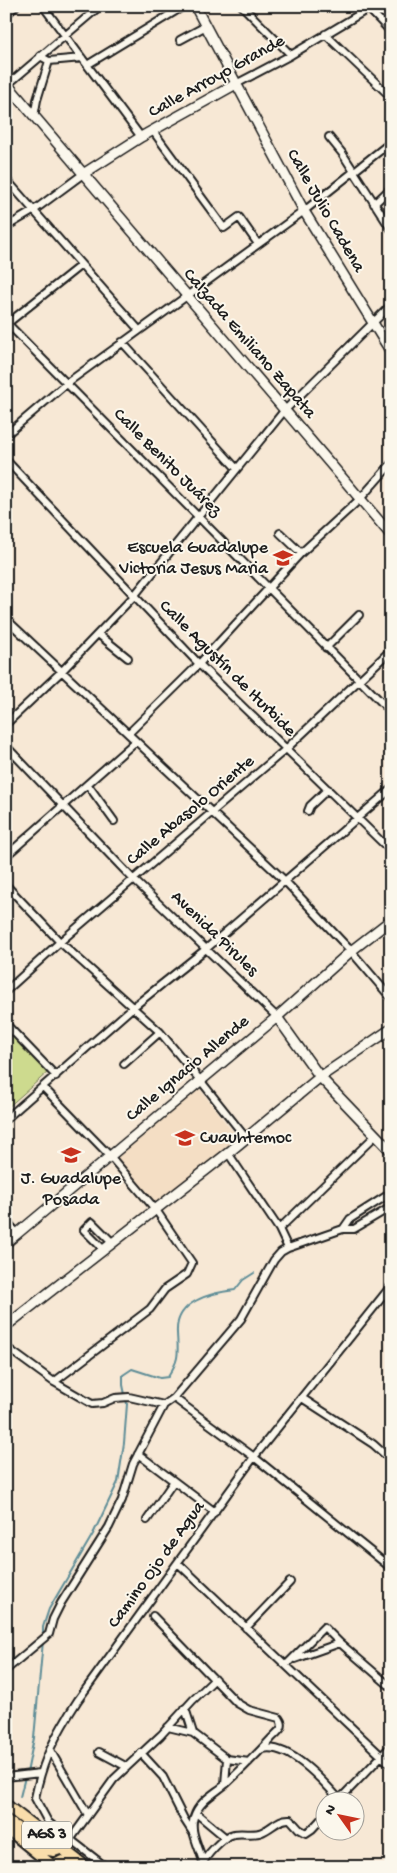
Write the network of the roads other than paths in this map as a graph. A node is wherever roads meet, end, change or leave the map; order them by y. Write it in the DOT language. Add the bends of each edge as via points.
graph roads {
  1 [pos="16,6"];
  2 [pos="44,6"];
  3 [pos="100,6"];
  4 [pos="184,6"];
  5 [pos="195,6"];
  6 [pos="242,6"];
  7 [pos="367,8"];
  8 [pos="6,15"];
  9 [pos="206,26"];
  10 [pos="391,32"];
  11 [pos="325,34"];
  12 [pos="66,36"];
  13 [pos="180,40"];
  14 [pos="291,55"];
  15 [pos="40,56"];
  16 [pos="82,58"];
  17 [pos="49,61"];
  18 [pos="87,65"];
  19 [pos="7,84"];
  20 [pos="236,84"];
  21 [pos="391,97"];
  22 [pos="34,117"];
  23 [pos="153,130"];
  24 [pos="141,137"];
  25 [pos="329,137"];
  26 [pos="391,142"];
  27 [pos="354,171"];
  28 [pos="83,174"];
  29 [pos="6,179"];
  30 [pos="391,188"];
  31 [pos="374,204"];
  32 [pos="33,211"];
  33 [pos="304,212"];
  34 [pos="6,227"];
  35 [pos="391,229"];
  36 [pos="258,244"];
  37 [pos="81,265"];
  38 [pos="186,296"];
  39 [pos="391,305"];
  40 [pos="7,322"];
  41 [pos="372,324"];
  42 [pos="139,330"];
  43 [pos="122,342"];
  44 [pos="391,352"];
  45 [pos="66,383"];
  46 [pos="284,410"];
  47 [pos="6,435"];
  48 [pos="6,460"];
  49 [pos="391,464"];
  50 [pos="237,469"];
  51 [pos="360,499"];
  52 [pos="199,516"];
  53 [pos="280,533"];
  54 [pos="391,535"];
  55 [pos="301,553"];
  56 [pos="267,588"];
  57 [pos="134,596"];
  58 [pos="359,615"];
  59 [pos="6,619"];
  60 [pos="98,634"];
  61 [pos="326,648"];
  62 [pos="391,650"];
  63 [pos="128,658"];
  64 [pos="199,664"];
  65 [pos="62,671"];
  66 [pos="358,681"];
  67 [pos="391,712"];
  68 [pos="6,724"];
  69 [pos="129,734"];
  70 [pos="136,741"];
  71 [pos="6,746"];
  72 [pos="286,749"];
  73 [pos="88,785"];
  74 [pos="328,789"];
  75 [pos="391,789"];
  76 [pos="64,806"];
  77 [pos="308,811"];
  78 [pos="213,814"];
  79 [pos="358,818"];
  80 [pos="114,821"];
  81 [pos="391,850"];
  82 [pos="6,856"];
  83 [pos="134,879"];
  84 [pos="284,880"];
  85 [pos="6,885"];
  86 [pos="391,920"];
  87 [pos="60,942"];
  88 [pos="206,949"];
  89 [pos="352,951"];
  90 [pos="6,991"];
  91 [pos="391,998"];
  92 [pos="132,1008"];
  93 [pos="277,1017"];
  94 [pos="6,1024"];
  95 [pos="391,1029"];
  96 [pos="160,1032"];
  97 [pos="124,1064"];
  98 [pos="56,1076"];
  99 [pos="320,1077"];
  100 [pos="200,1080"];
  101 [pos="43,1087"];
  102 [pos="6,1119"];
  103 [pos="376,1135"];
  104 [pos="246,1138"];
  105 [pos="391,1151"];
  106 [pos="228,1153"];
  107 [pos="110,1156"];
  108 [pos="391,1193"];
  109 [pos="391,1207"];
  110 [pos="156,1210"];
  111 [pos="8,1225"];
  112 [pos="279,1229"];
  113 [pos="343,1229"];
  114 [pos="18,1234"];
  115 [pos="6,1243"];
  116 [pos="113,1243"];
  117 [pos="288,1248"];
  118 [pos="104,1250"];
  119 [pos="391,1286"];
  120 [pos="6,1326"];
  121 [pos="6,1347"];
  122 [pos="54,1382"];
  123 [pos="174,1398"];
  124 [pos="302,1398"];
  125 [pos="164,1405"];
  126 [pos="138,1454"];
  127 [pos="254,1457"];
  128 [pos="391,1460"];
  129 [pos="174,1481"];
  130 [pos="214,1512"];
  131 [pos="147,1520"];
  132 [pos="178,1563"];
  133 [pos="391,1568"];
  134 [pos="290,1582"];
  135 [pos="153,1616"];
  136 [pos="246,1628"];
  137 [pos="340,1643"];
  138 [pos="294,1659"];
  139 [pos="286,1665"];
  140 [pos="6,1670"];
  141 [pos="214,1679"];
  142 [pos="391,1687"];
  143 [pos="185,1708"];
  144 [pos="168,1727"];
  145 [pos="193,1733"];
  146 [pos="391,1746"];
  147 [pos="50,1750"];
  148 [pos="261,1750"];
  149 [pos="100,1752"];
  150 [pos="141,1753"];
  151 [pos="381,1757"];
  152 [pos="227,1759"];
  153 [pos="248,1762"];
  154 [pos="391,1765"];
  155 [pos="127,1766"];
  156 [pos="40,1773"];
  157 [pos="6,1777"];
  158 [pos="225,1784"];
  159 [pos="331,1790"];
  160 [pos="350,1790"];
  161 [pos="6,1805"];
  162 [pos="196,1813"];
  163 [pos="88,1815"];
  164 [pos="6,1820"];
  165 [pos="314,1827"];
  166 [pos="6,1828"];
  167 [pos="194,1834"];
  168 [pos="226,1838"];
  169 [pos="66,1844"];
  170 [pos="202,1864"];
  171 [pos="54,1866"];
  172 [pos="71,1867"];
  173 [pos="86,1867"];
  174 [pos="106,1867"];
  1 -- 8 [label="street"];
  2 -- 12 [label="street"];
  3 -- 12 [label="street"];
  4 -- 18 [label="street"];
  5 -- 9 [label="street, Calle Julio Cadena"];
  6 -- 14 [label="street"];
  7 -- 10 [label="street"];
  7 -- 11 [label="street, Calle Arroyo Grande"];
  9 -- 13 [label="street"];
  9 -- 20 [label="street, Calle Julio Cadena"];
  11 -- 14 [label="street, Calle Arroyo Grande"];
  11 -- 21 [label="street"];
  12 -- 15 [label="street"];
  12 -- 16 [label="street"];
  14 -- 20 [label="street, Calle Arroyo Grande"];
  15 -- 17 [label="street"];
  15 -- 19 [label="street"];
  16 -- 17 [label="street"];
  16 -- 18 [label="street"];
  17 -- 22 [label="street"];
  18 -- 24 [label="street"];
  19 -- 22 [label="street, Calzada Emiliano Zapata"];
  20 -- 23 [label="street, Calle Arroyo Grande"];
  20 -- 33 [label="street, Calle Julio Cadena"];
  22 -- 28 [label="street, Calzada Emiliano Zapata"];
  23 -- 24 [label="street, Calle Arroyo Grande"];
  23 -- 36 [label="street" via="224,228 239,217"];
  24 -- 28 [label="street, Calle Arroyo Grande"];
  25 -- 27 [label="street"];
  26 -- 27 [label="street"];
  27 -- 31 [label="street"];
  27 -- 33 [label="street"];
  28 -- 32 [label="street"];
  28 -- 38 [label="street, Calzada Emiliano Zapata"];
  29 -- 32 [label="street"];
  30 -- 31 [label="street"];
  31 -- 35 [label="street"];
  32 -- 34 [label="street"];
  32 -- 37 [label="street"];
  33 -- 36 [label="street"];
  33 -- 41 [label="street, Calle Julio Cadena"];
  36 -- 38 [label="street"];
  37 -- 40 [label="street"];
  37 -- 42 [label="street"];
  38 -- 42 [label="street"];
  38 -- 46 [label="street, Calzada Emiliano Zapata"];
  39 -- 41 [label="street"];
  40 -- 45 [label="street, Calle Benito Juárez"];
  41 -- 44 [label="street, Calle Julio Cadena"];
  41 -- 46 [label="street"];
  42 -- 43 [label="street"];
  43 -- 45 [label="street"];
  43 -- 50 [label="street"];
  45 -- 47 [label="street"];
  45 -- 52 [label="street, Calle Benito Juárez"];
  46 -- 50 [label="street"];
  46 -- 51 [label="street, Calzada Emiliano Zapata"];
  48 -- 57 [label="street, Calle Agustín de Iturbide"];
  49 -- 51 [label="street"];
  50 -- 52 [label="street"];
  51 -- 54 [label="street, Calzada Emiliano Zapata"];
  51 -- 55 [label="street"];
  52 -- 56 [label="street, Calle Benito Juárez"];
  52 -- 57 [label="street"];
  53 -- 55 [label="street"];
  55 -- 56 [label="street"];
  56 -- 61 [label="street, Calle Benito Juárez"];
  56 -- 64 [label="street"];
  57 -- 60 [label="street"];
  57 -- 64 [label="street, Calle Agustín de Iturbide"];
  58 -- 61 [label="street"];
  59 -- 65 [label="street"];
  60 -- 63 [label="street"];
  60 -- 65 [label="street"];
  61 -- 66 [label="street, Calle Benito Juárez"];
  62 -- 66 [label="street, Calle Abasolo Oriente"];
  64 -- 69 [label="street"];
  64 -- 72 [label="street, Calle Agustín de Iturbide"];
  65 -- 68 [label="street"];
  65 -- 69 [label="street"];
  66 -- 67 [label="street, Calle Benito Juárez"];
  66 -- 72 [label="street, Calle Abasolo Oriente"];
  69 -- 70 [label="street"];
  70 -- 73 [label="street"];
  70 -- 78 [label="street"];
  71 -- 76 [label="street, Avenida Pirules"];
  72 -- 74 [label="street, Calle Agustín de Iturbide"];
  72 -- 78 [label="street, Calle Abasolo Oriente"];
  73 -- 76 [label="street"];
  73 -- 80 [label="street"];
  74 -- 77 [label="street"];
  74 -- 79 [label="street, Calle Agustín de Iturbide"];
  75 -- 79 [label="street"];
  76 -- 82 [label="street"];
  76 -- 83 [label="street, Avenida Pirules"];
  78 -- 83 [label="street, Calle Abasolo Oriente"];
  78 -- 84 [label="street"];
  79 -- 81 [label="street, Calle Agustín de Iturbide"];
  79 -- 84 [label="street"];
  83 -- 87 [label="street, Calle Abasolo Oriente"];
  83 -- 88 [label="street, Avenida Pirules"];
  84 -- 88 [label="street"];
  84 -- 89 [label="street"];
  85 -- 87 [label="street"];
  86 -- 89 [label="street, Calle Ignacio Allende"];
  87 -- 90 [label="street, Calle Abasolo Oriente"];
  87 -- 92 [label="street"];
  88 -- 92 [label="street"];
  88 -- 93 [label="street, Avenida Pirules"];
  89 -- 91 [label="street"];
  89 -- 93 [label="street, Calle Ignacio Allende"];
  92 -- 96 [label="street"];
  92 -- 98 [label="street"];
  93 -- 99 [label="street, Avenida Pirules"];
  93 -- 100 [label="street, Calle Ignacio Allende"];
  94 -- 98 [label="street"];
  95 -- 99 [label="street"];
  96 -- 97 [label="street"];
  96 -- 100 [label="street"];
  98 -- 101 [label="street"];
  99 -- 103 [label="street, Avenida Pirules"];
  99 -- 104 [label="street"];
  100 -- 104 [label="street"];
  100 -- 107 [label="street, Calle Ignacio Allende"];
  101 -- 102 [label="street"];
  101 -- 107 [label="street"];
  103 -- 105 [label="street, Avenida Pirules"];
  103 -- 112 [label="street"];
  104 -- 106 [label="street"];
  106 -- 110 [label="street"];
  106 -- 112 [label="street"];
  107 -- 110 [label="street"];
  107 -- 114 [label="street, Calle Ignacio Allende"];
  108 -- 113 [label="street" via="350,1219"];
  109 -- 113 [label="street" via="354,1229"];
  110 -- 116 [label="street"];
  110 -- 122 [label="street" via="192,1262 187,1274 165,1289 150,1309"];
  111 -- 114 [label="street"];
  112 -- 117 [label="street"];
  113 -- 117 [label="street"];
  114 -- 115 [label="street, Calle Ignacio Allende"];
  116 -- 118 [label="street"];
  116 -- 118 [label="street" via="92,1222 84,1230"];
  117 -- 123 [label="street" via="274,1260 241,1319"];
  118 -- 120 [label="street"];
  119 -- 124 [label="street, Camino Ojo de Agua"];
  121 -- 122 [label="street"];
  122 -- 125 [label="street" via="92,1404 129,1397"];
  123 -- 125 [label="street"];
  123 -- 127 [label="street"];
  124 -- 127 [label="street, Camino Ojo de Agua"];
  124 -- 128 [label="street"];
  125 -- 126 [label="street"];
  126 -- 129 [label="street"];
  126 -- 140 [label="street" via="122,1500 61,1603 49,1634"];
  127 -- 130 [label="street, Camino Ojo de Agua"];
  127 -- 133 [label="street"];
  129 -- 130 [label="street"];
  129 -- 131 [label="street"];
  130 -- 132 [label="street, Camino Ojo de Agua"];
  132 -- 136 [label="street"];
  132 -- 147 [label="street, Camino Ojo de Agua" via="78,1700"];
  134 -- 136 [label="street"];
  135 -- 141 [label="street"];
  136 -- 139 [label="street"];
  137 -- 138 [label="street"];
  137 -- 138 [label="street" via="324,1626"];
  137 -- 142 [label="street"];
  138 -- 139 [label="street"];
  139 -- 151 [label="street"];
  141 -- 143 [label="street"];
  141 -- 148 [label="street" via="237,1703 249,1710 279,1718 282,1722 281,1728"];
  143 -- 144 [label="street"];
  143 -- 145 [label="street"];
  144 -- 145 [label="street"];
  144 -- 150 [label="street"];
  145 -- 152 [label="street"];
  146 -- 151 [label="street"];
  147 -- 156 [label="street, Camino Ojo de Agua"];
  147 -- 163 [label="street"];
  148 -- 153 [label="street"];
  148 -- 159 [label="street" via="276,1748 301,1762"];
  149 -- 155 [label="street"];
  150 -- 155 [label="street"];
  150 -- 167 [label="street" via="163,1777"];
  151 -- 154 [label="street"];
  151 -- 160 [label="street"];
  152 -- 153 [label="street"];
  152 -- 158 [label="street"];
  153 -- 158 [label="street"];
  155 -- 163 [label="street"];
  156 -- 157 [label="street"];
  156 -- 169 [label="street, Camino Ojo de Agua" via="35,1798 48,1822"];
  158 -- 162 [label="street" via="205,1800"];
  161 -- 169 [label="main road, AGS 3"];
  162 -- 167 [label="street"];
  162 -- 168 [label="street"];
  163 -- 169 [label="street"];
  164 -- 169 [label="main road" via="48,1850 54,1851"];
  165 -- 168 [label="street" via="306,1833 290,1818 284,1818 257,1834 233,1834"];
  166 -- 171 [label="main road, AGS 3"];
  167 -- 170 [label="street" via="201,1849"];
  168 -- 170 [label="street"];
  169 -- 173 [label="main road, AGS 3"];
  169 -- 174 [label="street, Camino Ojo de Agua"];
  171 -- 172 [label="main road" via="62,1861"];
}
